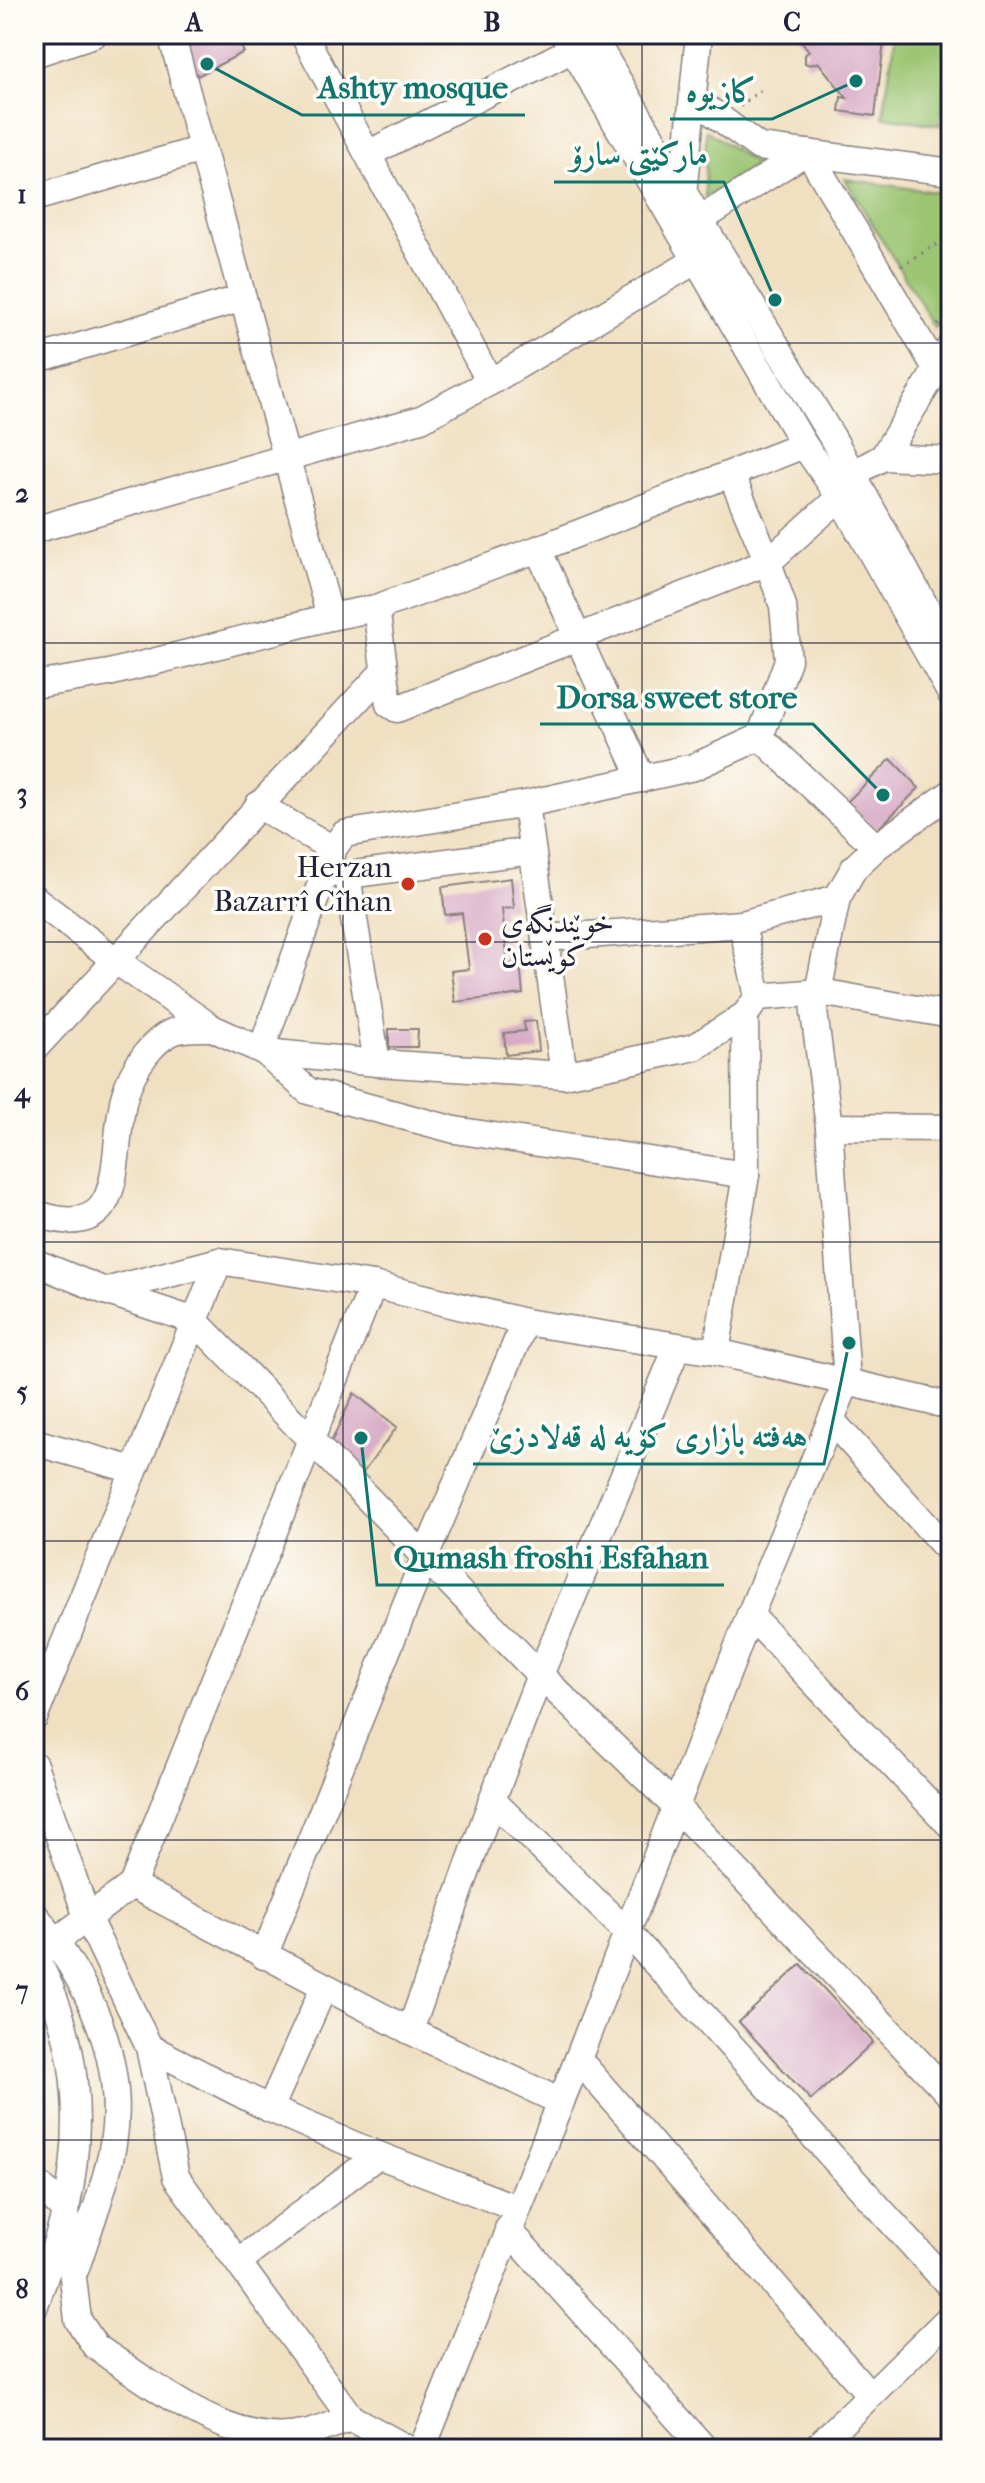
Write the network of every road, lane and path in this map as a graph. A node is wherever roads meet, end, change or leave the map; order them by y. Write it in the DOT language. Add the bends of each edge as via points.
graph roads {
  1 [pos="94,34"];
  2 [pos="171,34"];
  3 [pos="303,34"];
  4 [pos="699,34"];
  5 [pos="576,39"];
  6 [pos="34,54"];
  7 [pos="693,98"];
  8 [pos="202,149"];
  9 [pos="807,153"];
  10 [pos="368,154"];
  11 [pos="951,172"];
  12 [pos="683,188"];
  13 [pos="34,198"];
  14 [pos="690,227"];
  15 [pos="951,236"];
  16 [pos="697,260"];
  17 [pos="899,267"];
  18 [pos="243,298"];
  19 [pos="951,314"];
  20 [pos="943,336"];
  21 [pos="34,360"];
  22 [pos="937,370"];
  23 [pos="490,382"];
  24 [pos="804,445"];
  25 [pos="883,457"];
  26 [pos="286,458"];
  27 [pos="951,460"];
  28 [pos="731,474"];
  29 [pos="846,486"];
  30 [pos="34,530"];
  31 [pos="538,549"];
  32 [pos="768,562"];
  33 [pos="376,608"];
  34 [pos="330,617"];
  35 [pos="578,637"];
  36 [pos="951,653"];
  37 [pos="384,671"];
  38 [pos="34,685"];
  39 [pos="951,694"];
  40 [pos="760,737"];
  41 [pos="642,779"];
  42 [pos="951,793"];
  43 [pos="526,804"];
  44 [pos="258,805"];
  45 [pos="876,847"];
  46 [pos="532,851"];
  47 [pos="335,866"];
  48 [pos="34,898"];
  49 [pos="837,898"];
  50 [pos="742,924"];
  51 [pos="545,938"];
  52 [pos="115,960"];
  53 [pos="820,992"];
  54 [pos="752,1006"];
  55 [pos="951,1015"];
  56 [pos="212,1028"];
  57 [pos="34,1049"];
  58 [pos="265,1052"];
  59 [pos="377,1063"];
  60 [pos="564,1075"];
  61 [pos="829,1127"];
  62 [pos="951,1128"];
  63 [pos="746,1175"];
  64 [pos="34,1213"];
  65 [pos="219,1261"];
  66 [pos="34,1262"];
  67 [pos="373,1285"];
  68 [pos="105,1291"];
  69 [pos="195,1321"];
  70 [pos="525,1322"];
  71 [pos="677,1348"];
  72 [pos="716,1352"];
  73 [pos="847,1381"];
  74 [pos="951,1406"];
  75 [pos="832,1421"];
  76 [pos="312,1440"];
  77 [pos="34,1442"];
  78 [pos="134,1470"];
  79 [pos="951,1553"];
  80 [pos="425,1557"];
  81 [pos="750,1615"];
  82 [pos="540,1675"];
  83 [pos="34,1718"];
  84 [pos="34,1765"];
  85 [pos="492,1800"];
  86 [pos="677,1808"];
  87 [pos="951,1826"];
  88 [pos="132,1885"];
  89 [pos="34,1914"];
  90 [pos="87,1917"];
  91 [pos="628,1933"];
  92 [pos="40,1952"];
  93 [pos="264,1956"];
  94 [pos="324,1987"];
  95 [pos="410,2031"];
  96 [pos="149,2047"];
  97 [pos="578,2059"];
  98 [pos="951,2096"];
  99 [pos="561,2102"];
  100 [pos="270,2109"];
  101 [pos="378,2155"];
  102 [pos="34,2180"];
  103 [pos="65,2211"];
  104 [pos="512,2219"];
  105 [pos="238,2262"];
  106 [pos="73,2276"];
  107 [pos="951,2287"];
  108 [pos="34,2308"];
  109 [pos="951,2316"];
  110 [pos="870,2395"];
  111 [pos="351,2418"];
  112 [pos="408,2449"];
  113 [pos="422,2449"];
  114 [pos="705,2449"];
  115 [pos="815,2449"];
  1 -- 6 [label="street"];
  2 -- 8 [label="street"];
  3 -- 10 [label="street"];
  4 -- 7 [label="street"];
  5 -- 10 [label="street"];
  5 -- 12 [label="street"];
  5 -- 14 [label="street" via="625,135"];
  7 -- 9 [label="street" via="759,147"];
  7 -- 12 [label="street"];
  8 -- 13 [label="street"];
  8 -- 18 [label="street"];
  9 -- 11 [label="street"];
  9 -- 14 [label="street"];
  9 -- 22 [label="street"];
  10 -- 23 [label="street"];
  12 -- 14 [label="street"];
  14 -- 16 [label="street"];
  14 -- 29 [label="street" via="832,437"];
  15 -- 17 [label="path"];
  16 -- 23 [label="street"];
  16 -- 24 [label="street"];
  18 -- 21 [label="street"];
  18 -- 26 [label="street"];
  19 -- 20 [label="path"];
  20 -- 22 [label="street"];
  22 -- 25 [label="street"];
  23 -- 26 [label="street" via="421,419"];
  24 -- 28 [label="street"];
  24 -- 29 [label="street"];
  25 -- 27 [label="street"];
  25 -- 29 [label="street"];
  26 -- 30 [label="street"];
  26 -- 34 [label="street"];
  28 -- 31 [label="street"];
  28 -- 32 [label="street"];
  29 -- 32 [label="street"];
  29 -- 36 [label="street"];
  29 -- 39 [label="street"];
  31 -- 33 [label="street"];
  31 -- 35 [label="street"];
  32 -- 35 [label="street"];
  32 -- 40 [label="street" via="783,606 788,660"];
  33 -- 34 [label="street"];
  33 -- 37 [label="street"];
  34 -- 38 [label="street" via="109,673"];
  35 -- 37 [label="street" via="397,709 389,704"];
  35 -- 41 [label="street"];
  37 -- 44 [label="street"];
  40 -- 41 [label="street" via="694,767"];
  40 -- 45 [label="street"];
  41 -- 43 [label="street"];
  42 -- 45 [label="street"];
  43 -- 46 [label="street"];
  43 -- 47 [label="street" via="344,834"];
  44 -- 47 [label="street"];
  44 -- 52 [label="street"];
  45 -- 49 [label="street" via="854,868"];
  46 -- 47 [label="street"];
  46 -- 51 [label="street"];
  47 -- 58 [label="street" via="266,1037"];
  47 -- 59 [label="street"];
  48 -- 52 [label="street"];
  49 -- 50 [label="street"];
  49 -- 53 [label="street"];
  50 -- 51 [label="street"];
  50 -- 54 [label="street"];
  51 -- 60 [label="street"];
  52 -- 56 [label="street"];
  52 -- 57 [label="street"];
  53 -- 54 [label="street"];
  53 -- 55 [label="street"];
  53 -- 61 [label="street" via="814,1012"];
  54 -- 60 [label="street" via="695,1047"];
  54 -- 63 [label="street"];
  56 -- 58 [label="street"];
  56 -- 64 [label="street" via="167,1034 140,1062 124,1094 111,1186 101,1208 87,1220 71,1223"];
  58 -- 59 [label="street"];
  58 -- 63 [label="street" via="308,1091 455,1130"];
  59 -- 60 [label="street"];
  61 -- 62 [label="street"];
  61 -- 73 [label="street"];
  63 -- 72 [label="street"];
  65 -- 67 [label="street"];
  65 -- 68 [label="street"];
  65 -- 69 [label="street"];
  66 -- 68 [label="street"];
  67 -- 70 [label="street"];
  67 -- 76 [label="street"];
  68 -- 69 [label="street"];
  69 -- 76 [label="street"];
  69 -- 78 [label="street"];
  70 -- 71 [label="street"];
  70 -- 80 [label="street"];
  71 -- 72 [label="street"];
  71 -- 82 [label="street"];
  72 -- 73 [label="street"];
  73 -- 74 [label="street"];
  73 -- 75 [label="street"];
  75 -- 79 [label="street"];
  75 -- 81 [label="street"];
  76 -- 80 [label="street"];
  76 -- 88 [label="street"];
  77 -- 78 [label="street"];
  78 -- 83 [label="street"];
  80 -- 82 [label="street"];
  80 -- 93 [label="street"];
  81 -- 86 [label="street"];
  81 -- 87 [label="street"];
  82 -- 85 [label="street"];
  82 -- 86 [label="street"];
  84 -- 90 [label="street"];
  85 -- 91 [label="street"];
  85 -- 95 [label="street"];
  86 -- 91 [label="street"];
  86 -- 98 [label="street"];
  88 -- 90 [label="street"];
  88 -- 93 [label="street"];
  89 -- 92 [label="street"];
  90 -- 92 [label="street"];
  90 -- 96 [label="street"];
  91 -- 97 [label="street"];
  91 -- 107 [label="street"];
  92 -- 103 [label="street" via="64,2024 77,2104"];
  92 -- 106 [label="street" via="94,2008 116,2093 109,2163"];
  93 -- 94 [label="street"];
  94 -- 95 [label="street"];
  94 -- 100 [label="street"];
  95 -- 99 [label="street"];
  96 -- 100 [label="street"];
  96 -- 105 [label="street" via="176,2177"];
  97 -- 99 [label="street"];
  97 -- 110 [label="street"];
  99 -- 104 [label="street"];
  100 -- 101 [label="street"];
  101 -- 104 [label="street"];
  101 -- 105 [label="street"];
  102 -- 103 [label="street"];
  103 -- 106 [label="street"];
  103 -- 108 [label="street"];
  104 -- 113 [label="street"];
  104 -- 114 [label="street"];
  105 -- 111 [label="street"];
  106 -- 111 [label="street" via="78,2320 95,2346 204,2418 272,2435 303,2435"];
  109 -- 110 [label="street"];
  110 -- 115 [label="street"];
  111 -- 112 [label="street"];
}
